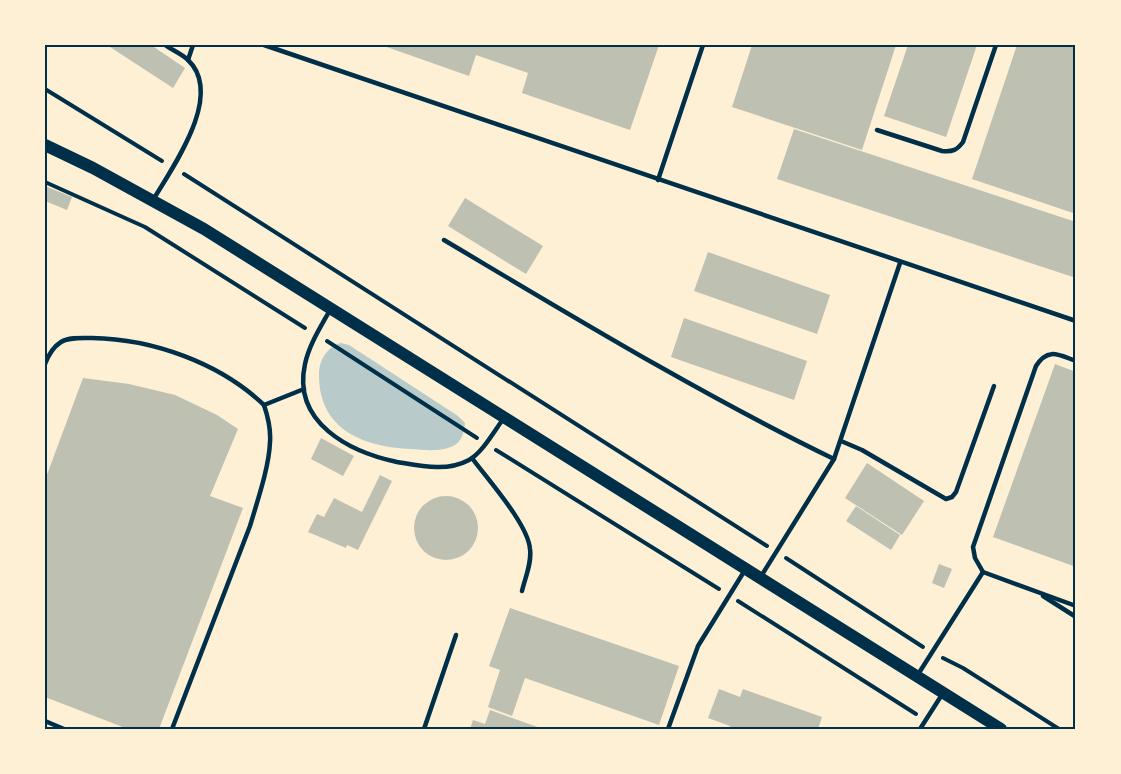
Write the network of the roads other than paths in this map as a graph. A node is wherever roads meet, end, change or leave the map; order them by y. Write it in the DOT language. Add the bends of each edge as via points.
graph roads {
  1 [pos="165,45"];
  2 [pos="194,45"];
  3 [pos="264,45"];
  4 [pos="703,45"];
  5 [pos="996,45"];
  6 [pos="188,60"];
  7 [pos="877,130"];
  8 [pos="45,145"];
  9 [pos="658,180"];
  10 [pos="153,200"];
  11 [pos="444,240"];
  12 [pos="900,263"];
  13 [pos="331,308"];
  14 [pos="1076,321"];
  15 [pos="1076,361"];
  16 [pos="45,364"];
  17 [pos="994,386"];
  18 [pos="304,389"];
  19 [pos="264,405"];
  20 [pos="504,417"];
  21 [pos="841,441"];
  22 [pos="472,458"];
  23 [pos="834,459"];
  24 [pos="746,568"];
  25 [pos="983,572"];
  26 [pos="760,578"];
  27 [pos="1033,590"];
  28 [pos="522,591"];
  29 [pos="1076,606"];
  30 [pos="1076,617"];
  31 [pos="456,636"];
  32 [pos="917,676"];
  33 [pos="943,692"];
  34 [pos="45,721"];
  35 [pos="64,729"];
  36 [pos="172,729"];
  37 [pos="424,729"];
  38 [pos="668,729"];
  39 [pos="920,729"];
  40 [pos="1001,729"];
  1 -- 6 [label="lane"];
  2 -- 6 [label="lane"];
  3 -- 9 [label="lane"];
  4 -- 9 [label="lane"];
  5 -- 7 [label="lane" via="958,149 942,151"];
  6 -- 10 [label="lane" via="200,82 197,118"];
  8 -- 10 [label="main road"];
  9 -- 12 [label="lane"];
  10 -- 13 [label="main road"];
  11 -- 23 [label="lane" via="656,365"];
  12 -- 14 [label="lane"];
  12 -- 21 [label="lane"];
  13 -- 18 [label="lane" via="310,348 303,375"];
  13 -- 20 [label="main road"];
  15 -- 25 [label="lane" via="1047,354 1036,366 974,547"];
  16 -- 19 [label="lane" via="60,342 74,338 131,342 161,348 211,368 251,392"];
  17 -- 21 [label="lane" via="952,497 946,499"];
  18 -- 19 [label="lane"];
  18 -- 22 [label="lane" via="318,422 339,440 361,451 431,468 449,467"];
  19 -- 36 [label="lane" via="270,443 258,498"];
  20 -- 22 [label="lane"];
  20 -- 24 [label="main road"];
  21 -- 23 [label="lane"];
  22 -- 28 [label="lane" via="526,533 529,564"];
  23 -- 26 [label="lane"];
  24 -- 26 [label="main road"];
  24 -- 38 [label="lane" via="698,646"];
  25 -- 27 [label="lane"];
  25 -- 32 [label="lane"];
  26 -- 32 [label="main road"];
  27 -- 29 [label="lane"];
  27 -- 30 [label="lane"];
  31 -- 37 [label="lane"];
  32 -- 33 [label="main road"];
  33 -- 39 [label="lane"];
  33 -- 40 [label="main road"];
  34 -- 35 [label="lane"];
}
